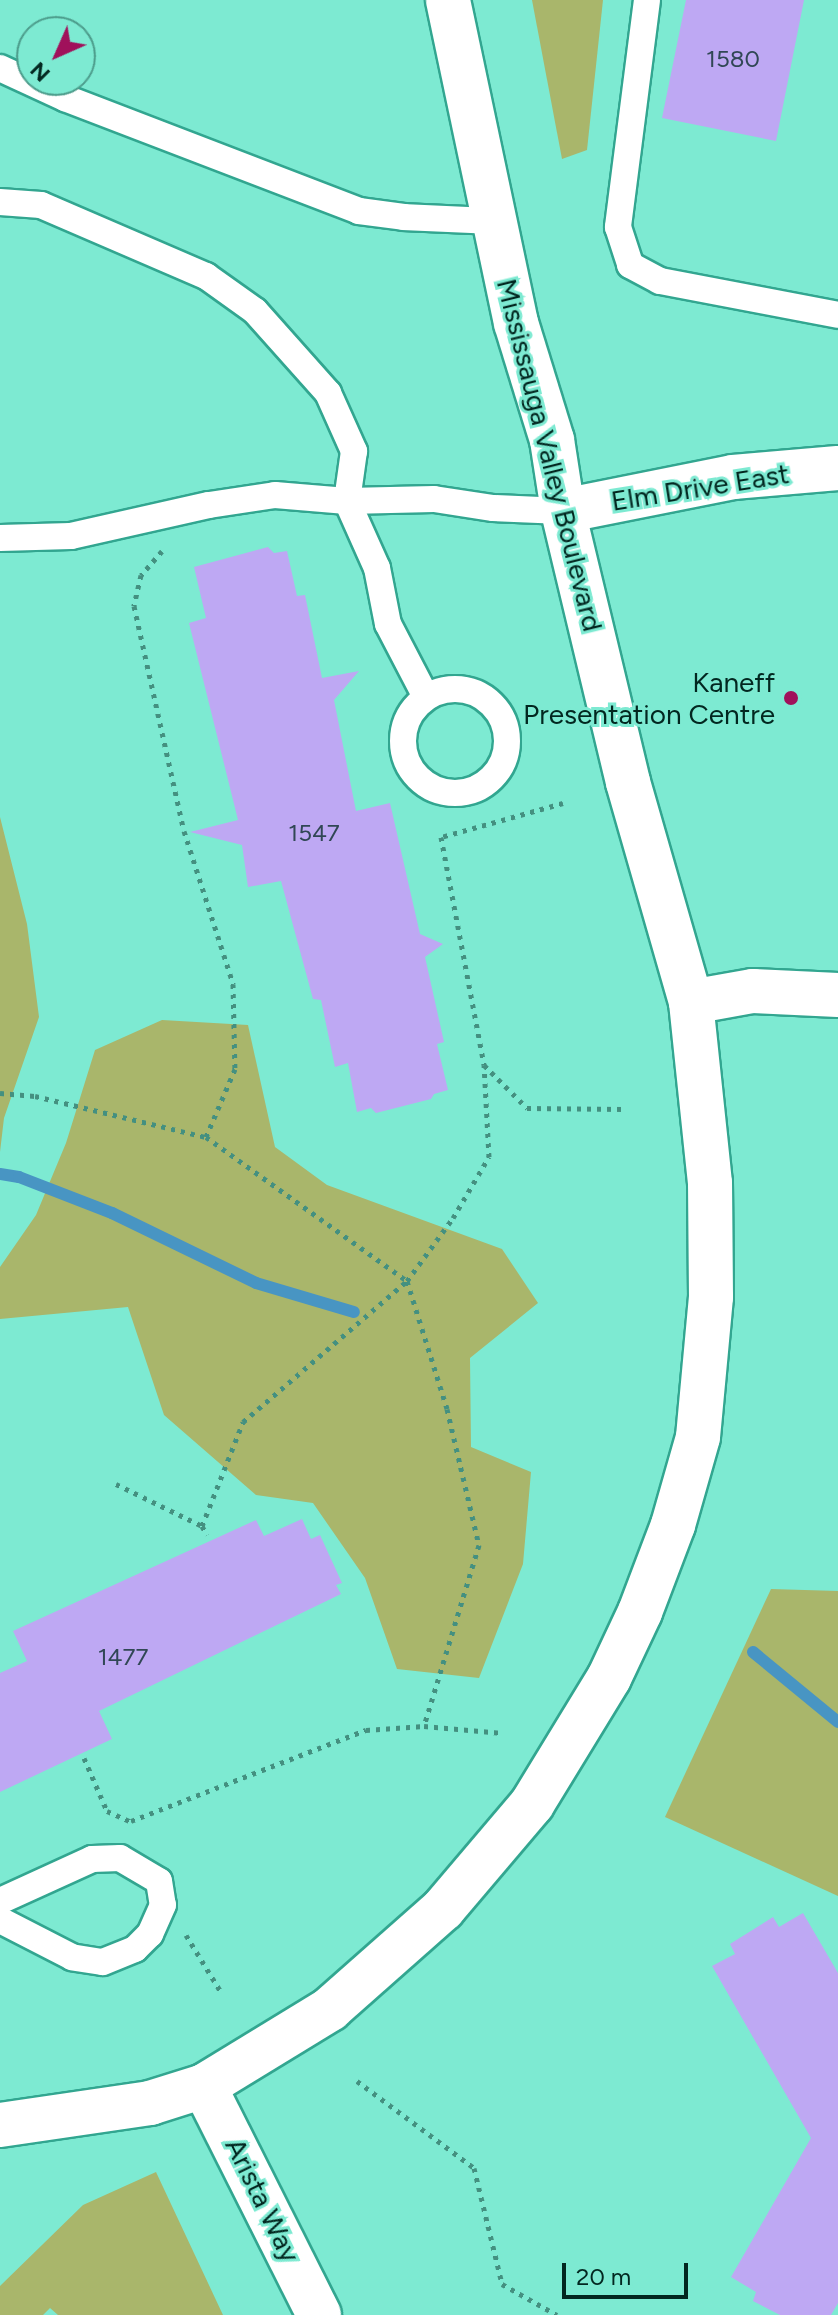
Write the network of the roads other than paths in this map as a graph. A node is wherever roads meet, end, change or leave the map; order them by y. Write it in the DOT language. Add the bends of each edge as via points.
graph roads {
  1 [pos="448,0"];
  2 [pos="647,0"];
  3 [pos="0,68"];
  4 [pos="0,202"];
  5 [pos="493,221"];
  6 [pos="838,315"];
  7 [pos="838,468"];
  8 [pos="347,501"];
  9 [pos="563,511"];
  10 [pos="0,538"];
  11 [pos="426,697"];
  12 [pos="838,995"];
  13 [pos="691,1002"];
  14 [pos="0,1901"];
  15 [pos="0,1920"];
  16 [pos="204,2086"];
  17 [pos="0,2125"];
  18 [pos="319,2315"];
  1 -- 5 [label="street, Mississauga Valley Boulevard"];
  2 -- 6 [label="lane" via="618,227 630,265 660,281"];
  3 -- 5 [label="lane" via="359,211"];
  4 -- 8 [label="lane" via="41,205 137,246 206,276 255,311 328,393 354,451"];
  5 -- 9 [label="street, Mississauga Valley Boulevard" via="516,323 552,440"];
  7 -- 9 [label="street, Elm Drive East" via="733,477"];
  8 -- 9 [label="lane" via="434,499"];
  8 -- 10 [label="lane" via="275,495 71,536"];
  8 -- 11 [label="lane" via="377,568 388,624"];
  9 -- 13 [label="street, Mississauga Valley Boulevard" via="628,782"];
  11 -- 11 [label="lane" via="411,713 403,733 404,755 414,774 432,788 452,794 474,790 492,778 504,760 502,717 488,700 468,691 447,689"];
  12 -- 13 [label="street" via="753,991"];
  13 -- 16 [label="street, Mississauga Valley Boulevard" via="710,1183 711,1297 698,1437 640,1612 582,1726 532,1804 443,1909 330,2009"];
  14 -- 15 [label="lane" via="92,1859 120,1858 159,1881 163,1905 150,1934 135,1949 102,1962 72,1957"];
  16 -- 17 [label="street, Mississauga Valley Boulevard" via="150,2103"];
  16 -- 18 [label="street, Arista Way"];
}
